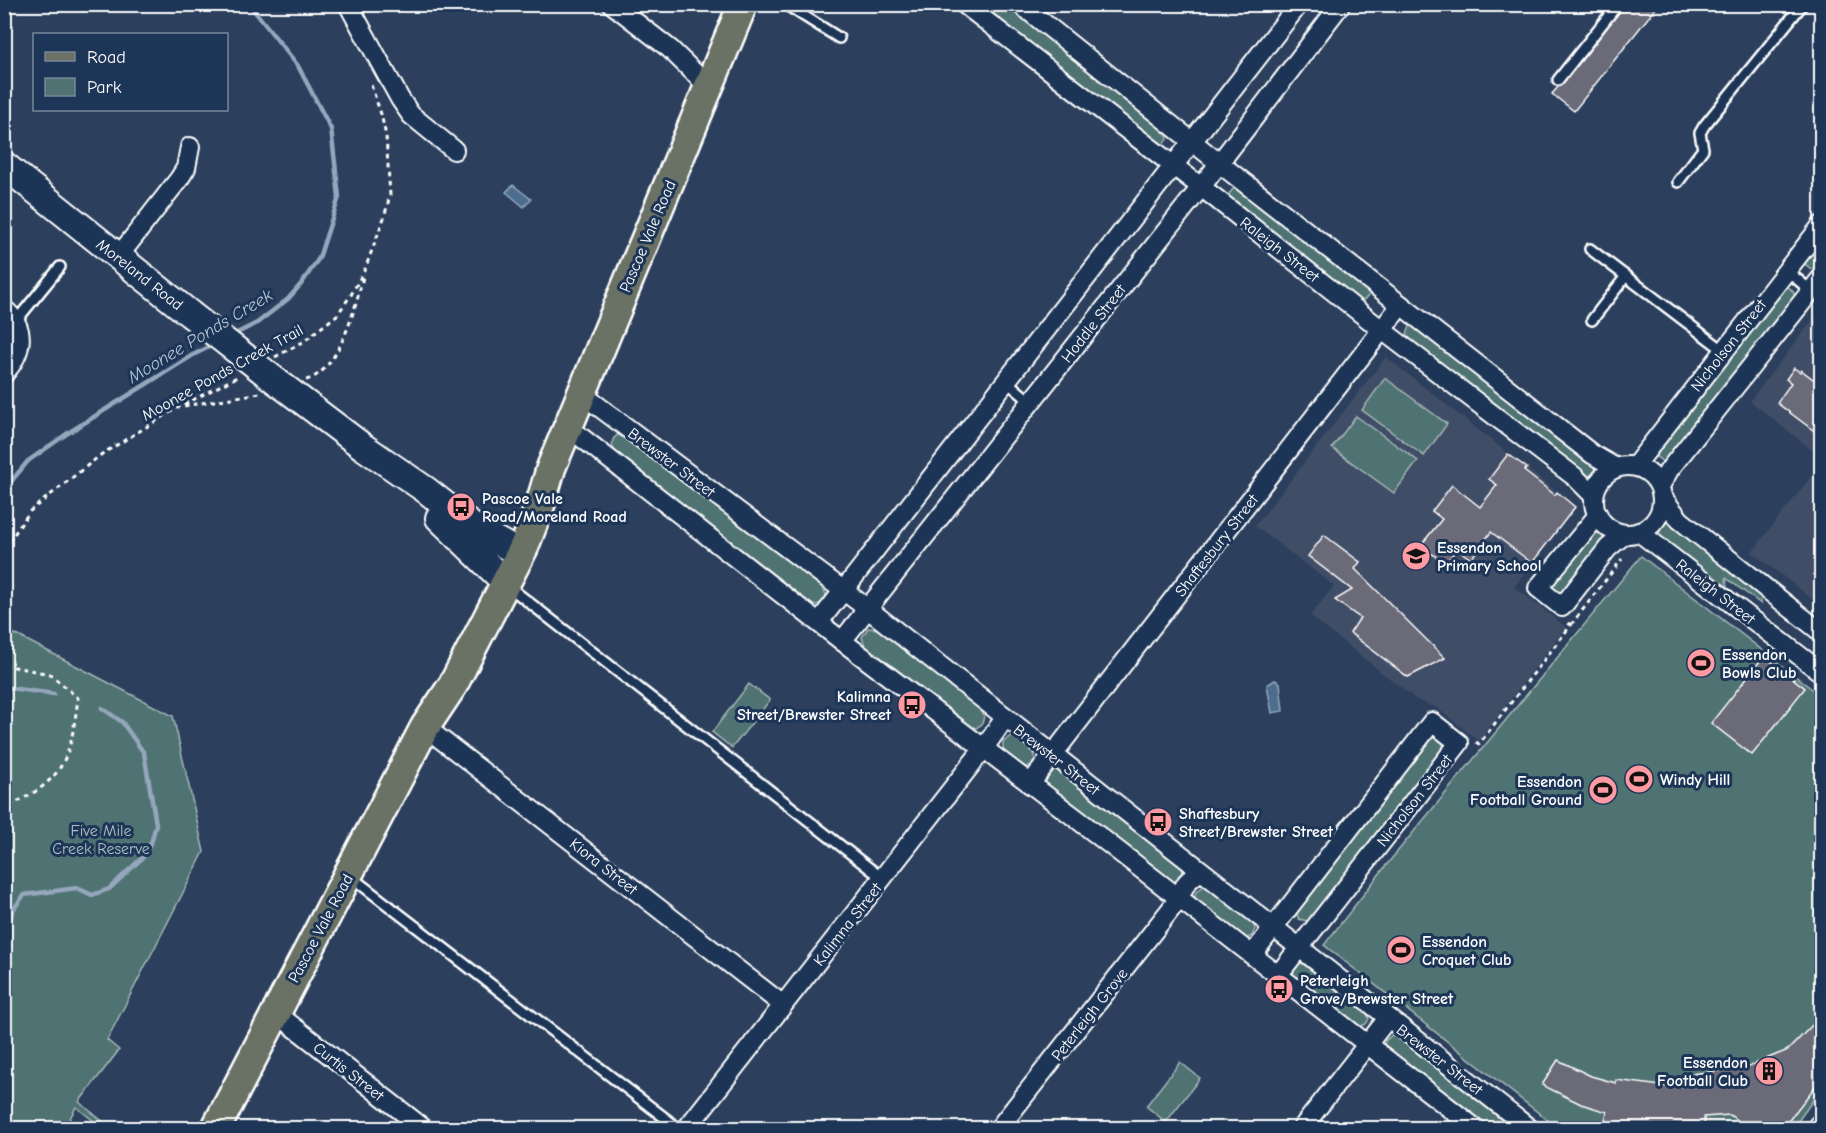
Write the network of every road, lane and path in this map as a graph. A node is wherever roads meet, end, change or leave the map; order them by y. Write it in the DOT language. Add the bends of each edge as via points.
graph roads {
  1 [pos="348,4"];
  2 [pos="612,4"];
  3 [pos="743,4"];
  4 [pos="785,4"];
  5 [pos="964,4"];
  6 [pos="1020,4"];
  7 [pos="1299,4"];
  8 [pos="1341,4"];
  9 [pos="1617,4"];
  10 [pos="1803,4"];
  11 [pos="839,38"];
  12 [pos="713,79"];
  13 [pos="1558,80"];
  14 [pos="370,82"];
  15 [pos="1194,142"];
  16 [pos="190,147"];
  17 [pos="454,150"];
  18 [pos="1219,163"];
  19 [pos="4,165"];
  20 [pos="1174,166"];
  21 [pos="1678,182"];
  22 [pos="1201,187"];
  23 [pos="1821,225"];
  24 [pos="1590,249"];
  25 [pos="118,257"];
  26 [pos="60,267"];
  27 [pos="365,269"];
  28 [pos="1786,270"];
  29 [pos="1626,276"];
  30 [pos="1816,284"];
  31 [pos="1401,305"];
  32 [pos="10,315"];
  33 [pos="1592,320"];
  34 [pos="1382,330"];
  35 [pos="1723,350"];
  36 [pos="4,374"];
  37 [pos="241,375"];
  38 [pos="271,376"];
  39 [pos="302,381"];
  40 [pos="1006,381"];
  41 [pos="582,394"];
  42 [pos="1031,402"];
  43 [pos="179,407"];
  44 [pos="568,427"];
  45 [pos="362,446"];
  46 [pos="1635,466"];
  47 [pos="1616,468"];
  48 [pos="1661,492"];
  49 [pos="1594,496"];
  50 [pos="1598,515"];
  51 [pos="1632,533"];
  52 [pos="4,549"];
  53 [pos="514,551"];
  54 [pos="502,580"];
  55 [pos="843,591"];
  56 [pos="868,609"];
  57 [pos="819,622"];
  58 [pos="1821,633"];
  59 [pos="842,641"];
  60 [pos="4,665"];
  61 [pos="1821,673"];
  62 [pos="1005,718"];
  63 [pos="425,728"];
  64 [pos="984,748"];
  65 [pos="1053,755"];
  66 [pos="1030,784"];
  67 [pos="4,808"];
  68 [pos="1200,871"];
  69 [pos="348,875"];
  70 [pos="882,879"];
  71 [pos="1178,899"];
  72 [pos="1272,927"];
  73 [pos="1298,948"];
  74 [pos="1252,955"];
  75 [pos="1278,975"];
  76 [pos="783,1005"];
  77 [pos="276,1013"];
  78 [pos="1388,1018"];
  79 [pos="1367,1044"];
  80 [pos="216,1128"];
  81 [pos="423,1128"];
  82 [pos="678,1128"];
  83 [pos="687,1128"];
  84 [pos="999,1128"];
  85 [pos="1302,1128"];
  86 [pos="1475,1128"];
  87 [pos="1529,1128"];
  1 -- 17 [label="street" via="411,115"];
  2 -- 12 [label="street"];
  3 -- 12 [label="main road, Pascoe Vale Road"];
  4 -- 11 [label="lane"];
  5 -- 20 [label="street, Raleigh Street"];
  6 -- 15 [label="street, Raleigh Street"];
  7 -- 15 [label="street, Hoddle Street"];
  8 -- 18 [label="street, Hoddle Street"];
  9 -- 13 [label="lane"];
  10 -- 21 [label="lane" via="1704,126 1700,133 1703,149"];
  12 -- 41 [label="main road, Pascoe Vale Road"];
  14 -- 27 [label="path, Moonee Ponds Creek Trail" via="386,136 390,195"];
  15 -- 18 [label="street, Raleigh Street"];
  15 -- 20 [label="street, Hoddle Street"];
  16 -- 25 [label="street" via="186,168 179,179"];
  18 -- 22 [label="street, Hoddle Street"];
  18 -- 31 [label="street, Raleigh Street"];
  19 -- 25 [label="main road, Moreland Road"];
  20 -- 22 [label="street, Raleigh Street"];
  20 -- 40 [label="street, Hoddle Street"];
  22 -- 34 [label="street, Raleigh Street"];
  22 -- 42 [label="street, Hoddle Street"];
  23 -- 28 [label="street, Nicholson Street"];
  24 -- 29 [label="lane"];
  25 -- 38 [label="main road, Moreland Road, bridge"];
  26 -- 32 [label="lane"];
  27 -- 38 [label="path, Moonee Ponds Creek Trail" via="337,315 303,342"];
  27 -- 39 [label="path" via="353,315 338,348 321,373"];
  28 -- 30 [label="lane"];
  28 -- 35 [label="street, Nicholson Street"];
  29 -- 33 [label="lane"];
  29 -- 35 [label="lane"];
  30 -- 48 [label="street, Nicholson Street" via="1669,470"];
  31 -- 34 [label="street, Shaftesbury Street"];
  31 -- 47 [label="street, Raleigh Street" via="1592,454"];
  32 -- 36 [label="street" via="19,328 21,344"];
  34 -- 49 [label="street, Raleigh Street" via="1575,477"];
  34 -- 65 [label="street, Shaftesbury Street"];
  35 -- 46 [label="street, Nicholson Street"];
  37 -- 43 [label="path, Moonee Ponds Creek Trail"];
  38 -- 43 [label="path, Moonee Ponds Creek Trail" via="258,394"];
  38 -- 45 [label="main road, Moreland Road"];
  40 -- 42 [label="lane"];
  40 -- 55 [label="street, Hoddle Street"];
  41 -- 44 [label="main road, Pascoe Vale Road"];
  41 -- 55 [label="street, Brewster Street"];
  42 -- 56 [label="street, Hoddle Street"];
  43 -- 52 [label="path, Moonee Ponds Creek Trail" via="102,454 30,511"];
  44 -- 53 [label="main road, Pascoe Vale Road"];
  44 -- 57 [label="street, Brewster Street"];
  45 -- 53 [label="main road, Moreland Road" via="473,527"];
  45 -- 54 [label="main road, Moreland Road"];
  46 -- 47 [label="street"];
  46 -- 48 [label="street" via="1654,477"];
  47 -- 49 [label="street" via="1601,479"];
  48 -- 51 [label="street" via="1661,510 1656,519"];
  48 -- 58 [label="street, Raleigh Street" via="1680,520"];
  49 -- 50 [label="street"];
  50 -- 51 [label="street" via="1614,530"];
  50 -- 51 [label="street" via="1538,588 1562,607 1608,548"];
  51 -- 61 [label="street, Raleigh Street"];
  53 -- 54 [label="main road, Pascoe Vale Road"];
  54 -- 63 [label="main road, Pascoe Vale Road" via="453,685"];
  54 -- 70 [label="lane"];
  55 -- 56 [label="street, Brewster Street"];
  55 -- 57 [label="street, Hoddle Street"];
  56 -- 59 [label="street, Hoddle Street"];
  56 -- 62 [label="street, Brewster Street"];
  57 -- 59 [label="street, Brewster Street"];
  59 -- 64 [label="street, Brewster Street"];
  60 -- 67 [label="path" via="50,674 78,698 73,735 62,767 49,781"];
  62 -- 64 [label="street, Kalimna Street"];
  62 -- 65 [label="street, Brewster Street"];
  63 -- 69 [label="main road, Pascoe Vale Road"];
  63 -- 76 [label="street, Kiora Street"];
  64 -- 66 [label="street, Brewster Street"];
  64 -- 70 [label="street, Kalimna Street"];
  65 -- 66 [label="street, Shaftesbury Street"];
  65 -- 68 [label="street, Brewster Street"];
  66 -- 71 [label="street, Brewster Street"];
  68 -- 71 [label="street, Peterleigh Grove" via="1186,882"];
  68 -- 72 [label="street, Brewster Street"];
  69 -- 77 [label="main road, Pascoe Vale Road"];
  69 -- 82 [label="lane"];
  70 -- 76 [label="street, Kalimna Street"];
  71 -- 74 [label="street, Brewster Street"];
  71 -- 84 [label="street, Peterleigh Grove"];
  72 -- 73 [label="street, Brewster Street"];
  72 -- 73 [label="street, Nicholson Street" via="1432,722 1459,742"];
  72 -- 74 [label="street, Nicholson Street"];
  73 -- 75 [label="street, Nicholson Street"];
  73 -- 78 [label="street, Brewster Street"];
  74 -- 75 [label="street, Brewster Street"];
  75 -- 79 [label="street, Brewster Street"];
  76 -- 83 [label="street, Kalimna Street"];
  77 -- 80 [label="main road, Pascoe Vale Road"];
  77 -- 81 [label="street, Curtis Street"];
  78 -- 79 [label="street"];
  78 -- 87 [label="street, Brewster Street"];
  79 -- 85 [label="street"];
  79 -- 86 [label="street, Brewster Street"];
}
